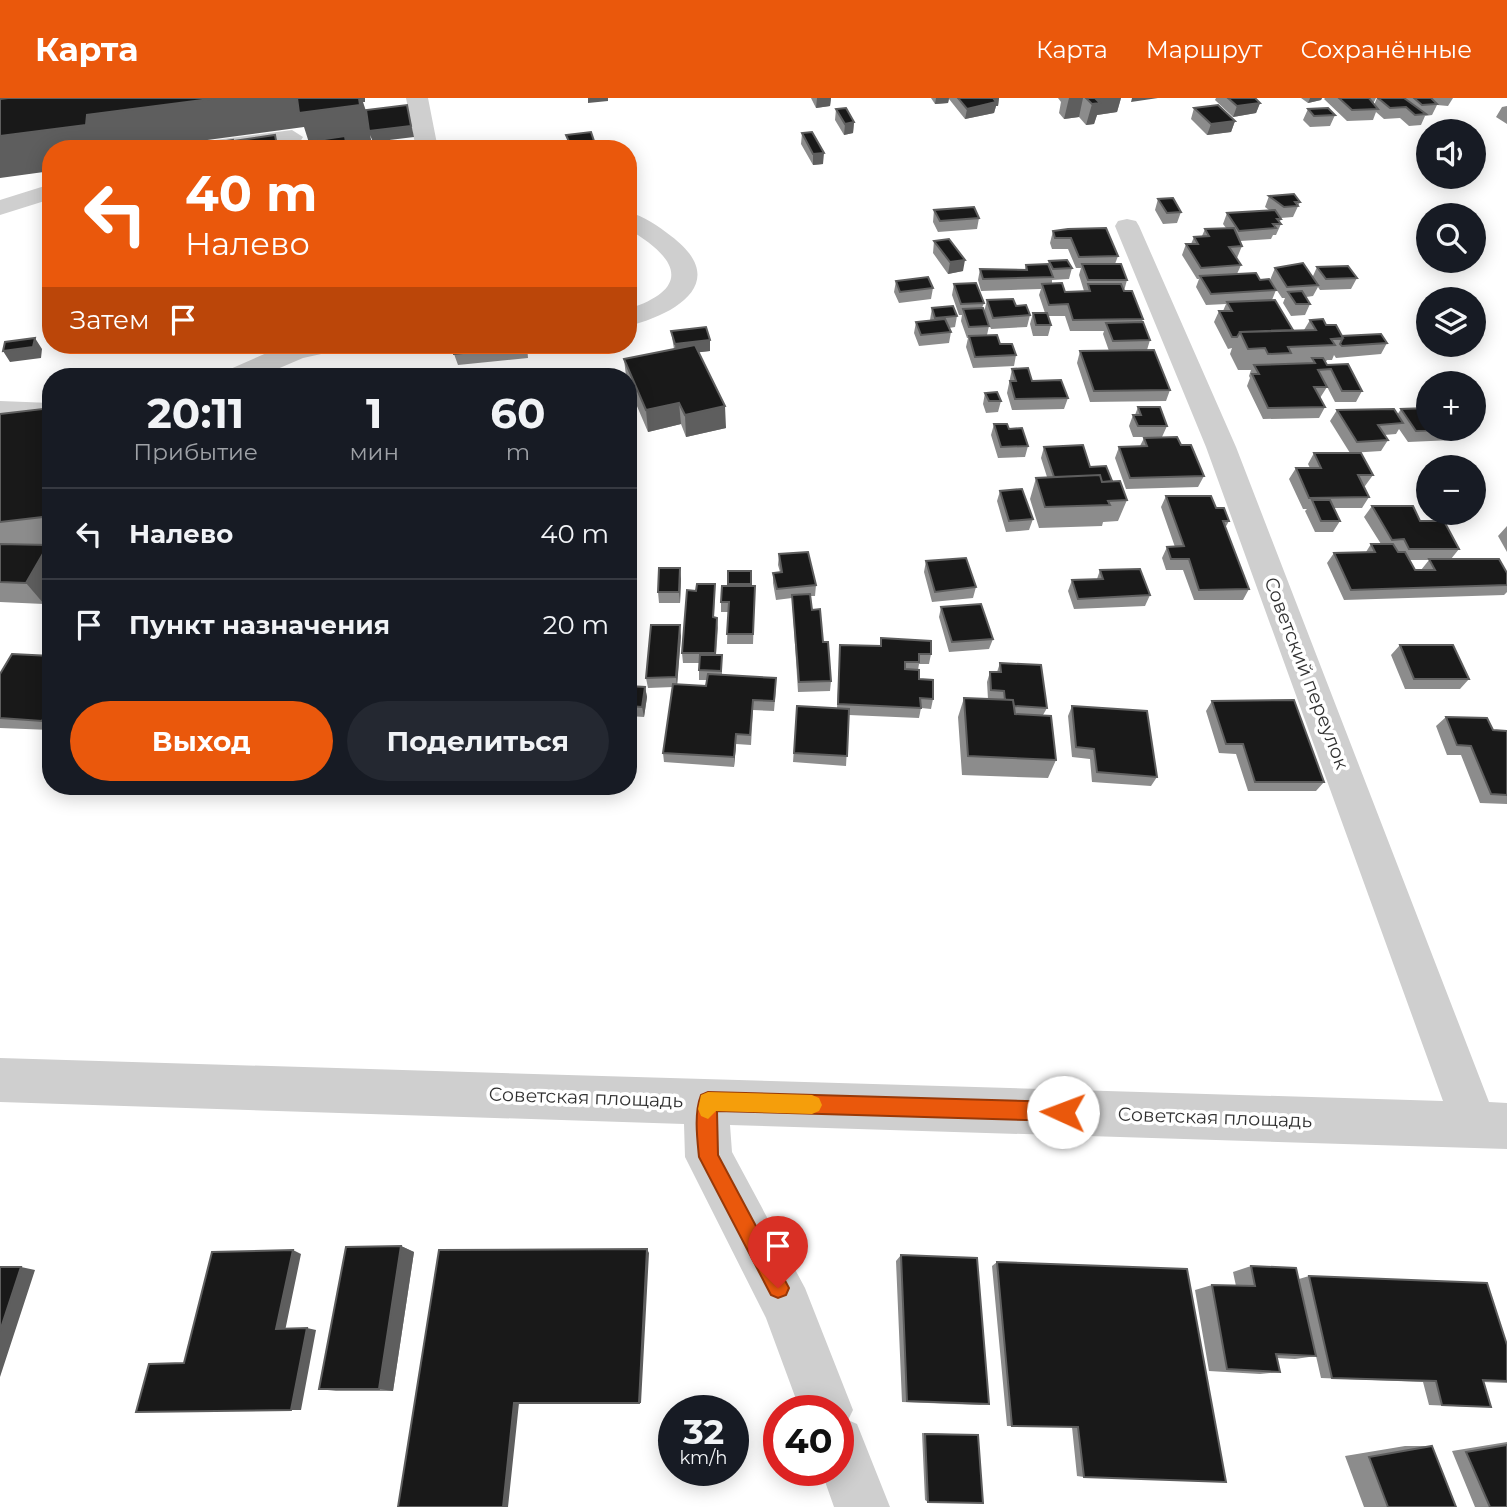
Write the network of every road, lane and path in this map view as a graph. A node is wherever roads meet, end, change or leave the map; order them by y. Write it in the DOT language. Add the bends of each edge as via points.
graph roads {
  1 [pos="417,98"];
  2 [pos="292,137"];
  3 [pos="269,140"];
  4 [pos="425,140"];
  5 [pos="42,194"];
  6 [pos="42,207"];
  7 [pos="0,210"];
  8 [pos="637,225"];
  9 [pos="1126,226"];
  10 [pos="637,315"];
  11 [pos="288,354"];
  12 [pos="256,368"];
  13 [pos="0,410"];
  14 [pos="42,412"];
  15 [pos="0,1080"];
  16 [pos="708,1101"];
  17 [pos="1490,1125"];
  18 [pos="820,1395"];
  19 [pos="854,1486"];
  20 [pos="862,1507"];
  1 -- 4 [label="street"];
  2 -- 3 [label="street"];
  5 -- 7 [label="street"];
  6 -- 7 [label="street"];
  8 -- 10 [label="street" via="670,246 685,267 686,280 674,299"];
  9 -- 17 [label="street, Советский переулок" via="1221,447"];
  11 -- 12 [label="street"];
  13 -- 14 [label="street"];
  15 -- 16 [label="street, Советская площадь"];
  16 -- 17 [label="street, Советская площадь"];
  16 -- 18 [label="street" via="709,1157 787,1306"];
  19 -- 20 [label="street"];
}
